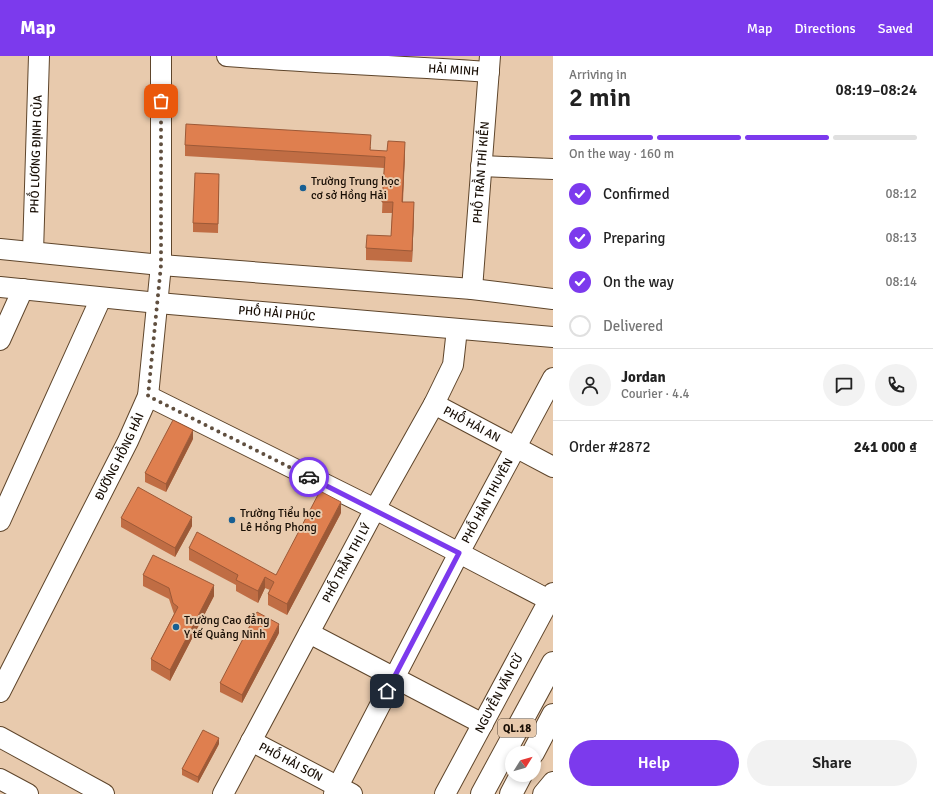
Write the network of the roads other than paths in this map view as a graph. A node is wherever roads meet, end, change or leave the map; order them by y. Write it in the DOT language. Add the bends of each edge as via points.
graph roads {
  1 [pos="39,56"];
  2 [pos="161,56"];
  3 [pos="227,56"];
  4 [pos="289,58"];
  5 [pos="381,60"];
  6 [pos="490,64"];
  7 [pos="482,166"];
  8 [pos="553,170"];
  9 [pos="0,249"];
  10 [pos="33,252"];
  11 [pos="161,265"];
  12 [pos="0,287"];
  13 [pos="23,289"];
  14 [pos="472,290"];
  15 [pos="101,298"];
  16 [pos="553,299"];
  17 [pos="158,303"];
  18 [pos="457,329"];
  19 [pos="553,337"];
  20 [pos="0,340"];
  21 [pos="553,378"];
  22 [pos="148,396"];
  23 [pos="434,404"];
  24 [pos="516,447"];
  25 [pos="553,467"];
  26 [pos="375,509"];
  27 [pos="0,521"];
  28 [pos="459,553"];
  29 [pos="551,597"];
  30 [pos="309,633"];
  31 [pos="553,663"];
  32 [pos="394,678"];
  33 [pos="0,692"];
  34 [pos="553,715"];
  35 [pos="483,724"];
  36 [pos="0,736"];
  37 [pos="251,741"];
  38 [pos="537,746"];
  39 [pos="0,779"];
  40 [pos="517,782"];
  41 [pos="553,782"];
  42 [pos="342,792"];
  43 [pos="28,794"];
  44 [pos="104,794"];
  45 [pos="223,794"];
  46 [pos="445,794"];
  47 [pos="482,794"];
  48 [pos="511,794"];
  49 [pos="543,794"];
  1 -- 10 [label="street, PHỐ LƯƠNG ĐỊNH CỦA"];
  2 -- 11 [label="street, ĐƯỜNG HỒNG HẢI"];
  3 -- 4 [label="street, HẢI MINH"];
  4 -- 5 [label="street, HẢI MINH"];
  5 -- 6 [label="street, HẢI MINH"];
  6 -- 7 [label="street, PHỐ TRẦN THÌ KIẾN"];
  7 -- 8 [label="street"];
  7 -- 14 [label="street, PHỐ TRẦN THÌ KIẾN"];
  9 -- 10 [label="street"];
  10 -- 11 [label="street"];
  11 -- 14 [label="street"];
  11 -- 17 [label="street, ĐƯỜNG HỒNG HẢI"];
  12 -- 13 [label="street, PHỐ HẢI PHÚC"];
  13 -- 15 [label="street, PHỐ HẢI PHÚC"];
  13 -- 20 [label="street"];
  14 -- 16 [label="street"];
  15 -- 17 [label="street, PHỐ HẢI PHÚC"];
  15 -- 27 [label="street"];
  17 -- 18 [label="street, PHỐ HẢI PHÚC"];
  17 -- 22 [label="street, ĐƯỜNG HỒNG HẢI"];
  18 -- 19 [label="street, PHỐ HẢI PHÚC"];
  18 -- 23 [label="street, PHỐ TRẦN THỊ LÝ" via="453,365"];
  21 -- 24 [label="street, PHỐ HÀN THUYÊN"];
  22 -- 26 [label="street"];
  22 -- 33 [label="street, ĐƯỜNG HỒNG HẢI" via="128,441"];
  23 -- 24 [label="street, PHỐ HẢI AN"];
  23 -- 26 [label="street, PHỐ TRẦN THỊ LÝ"];
  24 -- 25 [label="street, PHỐ HẢI AN"];
  24 -- 28 [label="street, PHỐ HÀN THUYÊN"];
  26 -- 28 [label="street"];
  26 -- 30 [label="street, PHỐ TRẦN THỊ LÝ"];
  28 -- 29 [label="street"];
  28 -- 32 [label="street, PHỐ HÀN THUYÊN"];
  29 -- 35 [label="street, NGUYỄN VĂN CỪ"];
  30 -- 32 [label="street"];
  30 -- 37 [label="street, PHỐ TRẦN THỊ LÝ"];
  31 -- 47 [label="main road, QL.18"];
  32 -- 35 [label="street"];
  32 -- 42 [label="street, PHỐ HÀN THUYÊN"];
  34 -- 38 [label="main road, QL.18"];
  35 -- 46 [label="street, NGUYỄN VĂN CỪ"];
  36 -- 44 [label="street"];
  37 -- 42 [label="street, PHỐ HẢI SƠN"];
  37 -- 45 [label="street, PHỐ TRẦN THỊ LÝ"];
  39 -- 43 [label="street"];
  40 -- 48 [label="main road"];
  41 -- 49 [label="street"];
}
